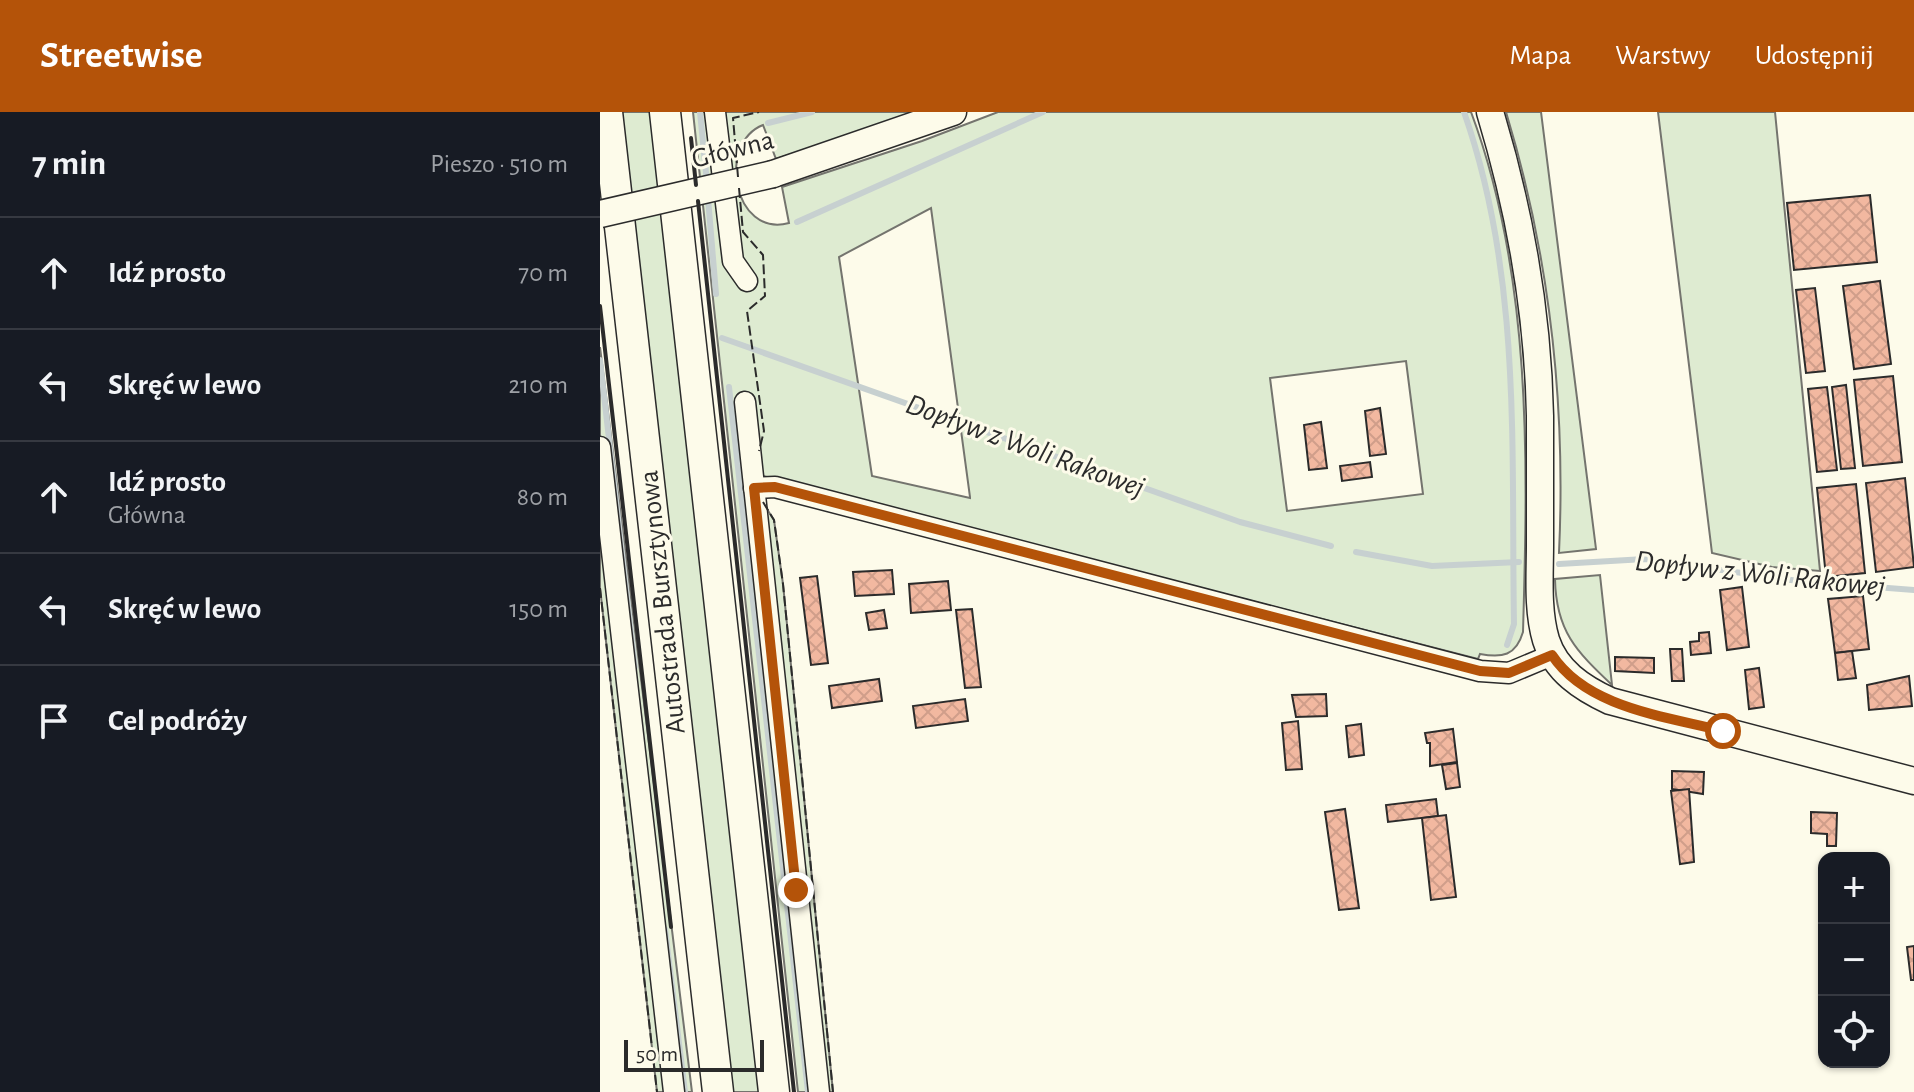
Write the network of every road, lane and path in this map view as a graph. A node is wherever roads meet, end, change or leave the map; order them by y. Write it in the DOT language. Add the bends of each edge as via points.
graph roads {
  1 [pos="607,112"];
  2 [pos="665,112"];
  3 [pos="715,112"];
  4 [pos="953,112"];
  5 [pos="1490,112"];
  6 [pos="600,214"];
  7 [pos="747,281"];
  8 [pos="745,402"];
  9 [pos="600,447"];
  10 [pos="754,488"];
  11 [pos="1552,655"];
  12 [pos="1914,781"];
  13 [pos="674,1092"];
  14 [pos="718,1092"];
  15 [pos="774,1092"];
  16 [pos="819,1092"];
  1 -- 14 [label="highway, Autostrada Bursztynowa"];
  2 -- 15 [label="highway, Autostrada Bursztynowa"];
  3 -- 7 [label="street" via="733,261"];
  4 -- 6 [label="main road, Główna, bridge" via="773,174"];
  5 -- 11 [label="main road" via="1530,287 1540,414 1540,598"];
  8 -- 10 [label="street"];
  9 -- 13 [label="street"];
  10 -- 11 [label="street" via="775,487 1480,671 1509,673"];
  10 -- 16 [label="street"];
  11 -- 12 [label="main road" via="1575,680 1610,701"];
}
